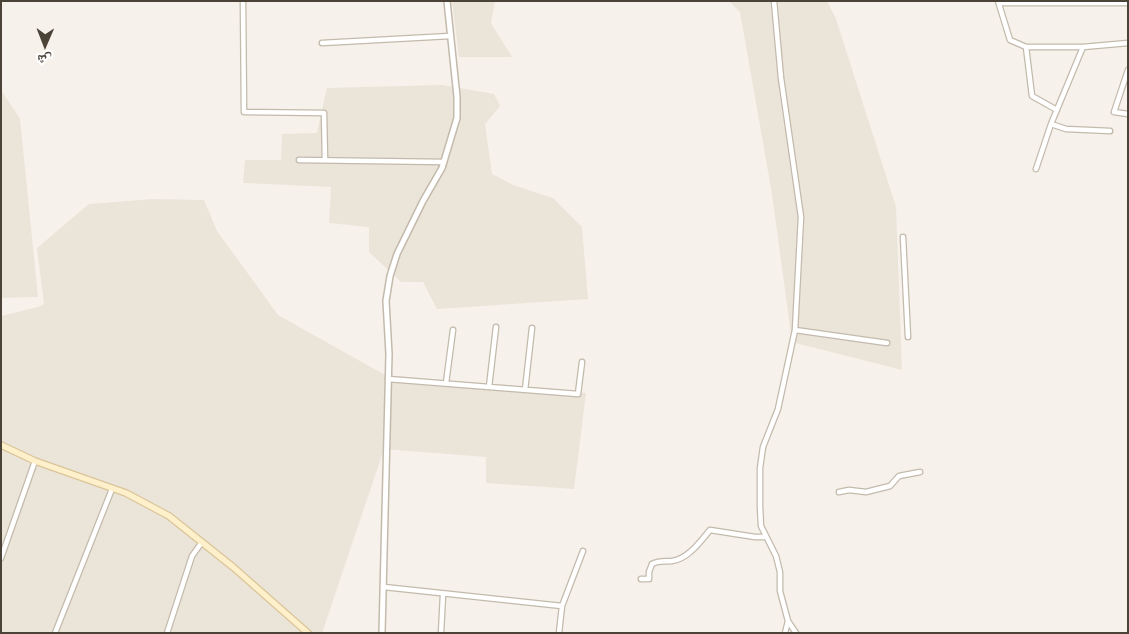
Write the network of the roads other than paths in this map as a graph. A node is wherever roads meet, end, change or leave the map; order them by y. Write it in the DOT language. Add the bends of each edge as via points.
graph roads {
  1 [pos="243,1"];
  2 [pos="447,1"];
  3 [pos="774,1"];
  4 [pos="999,2"];
  5 [pos="1128,3"];
  6 [pos="450,36"];
  7 [pos="322,43"];
  8 [pos="1128,43"];
  9 [pos="1026,46"];
  10 [pos="1083,47"];
  11 [pos="1128,70"];
  12 [pos="1057,110"];
  13 [pos="1128,114"];
  14 [pos="1051,124"];
  15 [pos="1110,131"];
  16 [pos="299,160"];
  17 [pos="325,160"];
  18 [pos="444,162"];
  19 [pos="1036,169"];
  20 [pos="903,237"];
  21 [pos="496,327"];
  22 [pos="532,328"];
  23 [pos="454,330"];
  24 [pos="795,330"];
  25 [pos="908,337"];
  26 [pos="888,343"];
  27 [pos="582,362"];
  28 [pos="388,379"];
  29 [pos="446,383"];
  30 [pos="488,387"];
  31 [pos="525,390"];
  32 [pos="1,445"];
  33 [pos="35,461"];
  34 [pos="920,472"];
  35 [pos="112,489"];
  36 [pos="839,492"];
  37 [pos="766,537"];
  38 [pos="202,542"];
  39 [pos="583,551"];
  40 [pos="1,558"];
  41 [pos="641,579"];
  42 [pos="384,587"];
  43 [pos="443,595"];
  44 [pos="562,606"];
  45 [pos="788,621"];
  46 [pos="55,633"];
  47 [pos="167,633"];
  48 [pos="308,633"];
  49 [pos="382,633"];
  50 [pos="442,633"];
  51 [pos="559,633"];
  52 [pos="785,633"];
  53 [pos="796,633"];
  1 -- 17 [label="street" via="244,112 324,113"];
  2 -- 6 [label="street"];
  3 -- 24 [label="street" via="781,78 801,217"];
  4 -- 5 [label="street"];
  4 -- 9 [label="street" via="1010,40"];
  6 -- 7 [label="street"];
  6 -- 18 [label="street" via="457,118"];
  8 -- 10 [label="street"];
  9 -- 10 [label="street"];
  9 -- 12 [label="street" via="1032,96"];
  10 -- 12 [label="street"];
  11 -- 13 [label="street" via="1114,112"];
  12 -- 14 [label="street"];
  14 -- 15 [label="street" via="1066,129"];
  14 -- 19 [label="street"];
  16 -- 17 [label="street"];
  17 -- 18 [label="street"];
  18 -- 28 [label="street" via="397,254 390,276 386,301"];
  20 -- 25 [label="street"];
  21 -- 30 [label="street"];
  22 -- 31 [label="street"];
  23 -- 29 [label="street"];
  24 -- 26 [label="street"];
  24 -- 37 [label="street" via="778,409 763,447 760,468 761,526"];
  27 -- 31 [label="street" via="578,394"];
  28 -- 29 [label="street"];
  28 -- 42 [label="street"];
  29 -- 30 [label="street"];
  30 -- 31 [label="street"];
  32 -- 33 [label="main road"];
  33 -- 35 [label="main road"];
  33 -- 40 [label="street"];
  34 -- 36 [label="street" via="899,476 890,486 866,492"];
  35 -- 38 [label="main road" via="168,516"];
  35 -- 46 [label="street"];
  37 -- 41 [label="street" via="710,530 688,554 674,561 661,560 652,564 648,579"];
  37 -- 45 [label="street" via="776,556"];
  38 -- 47 [label="street" via="192,556"];
  38 -- 48 [label="main road"];
  39 -- 44 [label="street"];
  42 -- 43 [label="street"];
  42 -- 49 [label="street"];
  43 -- 44 [label="street"];
  43 -- 50 [label="street"];
  44 -- 51 [label="street"];
  45 -- 52 [label="street"];
  45 -- 53 [label="street"];
}
